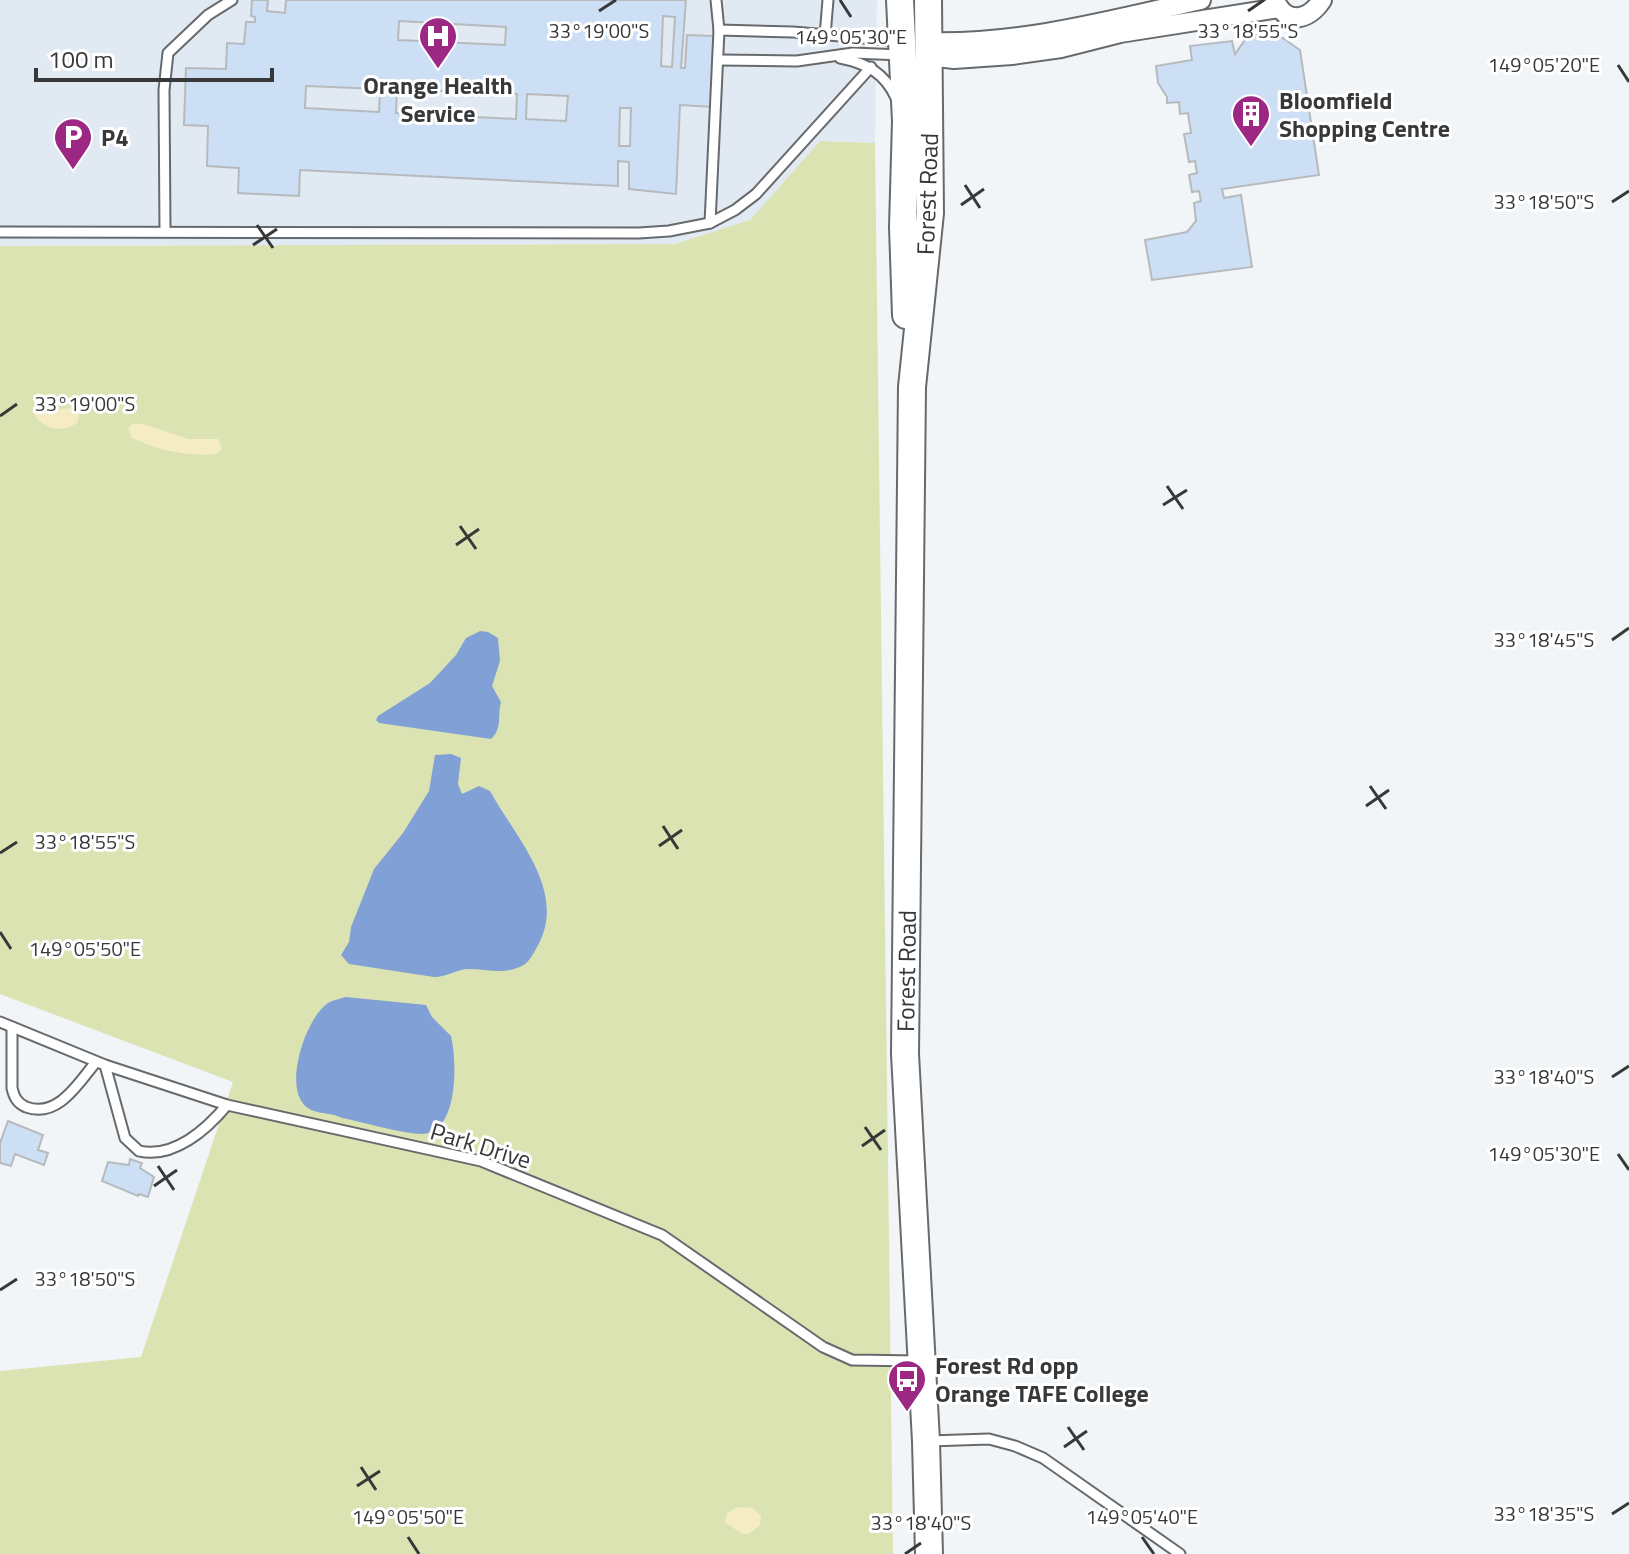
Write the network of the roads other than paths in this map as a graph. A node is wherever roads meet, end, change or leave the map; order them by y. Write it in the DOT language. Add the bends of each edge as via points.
graph roads {
  1 [pos="214,0"];
  2 [pos="232,0"];
  3 [pos="716,0"];
  4 [pos="828,0"];
  5 [pos="900,0"];
  6 [pos="928,0"];
  7 [pos="1201,0"];
  8 [pos="1322,0"];
  9 [pos="1277,4"];
  10 [pos="208,15"];
  11 [pos="719,30"];
  12 [pos="825,36"];
  13 [pos="915,48"];
  14 [pos="832,56"];
  15 [pos="718,60"];
  16 [pos="871,67"];
  17 [pos="906,121"];
  18 [pos="710,223"];
  19 [pos="165,231"];
  20 [pos="0,232"];
  21 [pos="912,387"];
  22 [pos="0,1022"];
  23 [pos="12,1027"];
  24 [pos="100,1064"];
  25 [pos="227,1105"];
  26 [pos="920,1361"];
  27 [pos="926,1441"];
  28 [pos="929,1554"];
  29 [pos="1180,1554"];
  1 -- 10 [label="lane"];
  2 -- 10 [label="lane"];
  3 -- 11 [label="lane"];
  4 -- 12 [label="lane"];
  5 -- 13 [label="main road, Forest Road"];
  6 -- 13 [label="main road, Forest Road"];
  7 -- 13 [label="street" via="1058,31"];
  8 -- 9 [label="street" via="1301,18 1288,16"];
  9 -- 13 [label="street" via="1012,55 954,59"];
  10 -- 19 [label="lane" via="168,53"];
  11 -- 12 [label="lane"];
  11 -- 15 [label="lane"];
  12 -- 13 [label="lane"];
  13 -- 14 [label="lane"];
  13 -- 17 [label="main road, Forest Road"];
  13 -- 21 [label="main road, Forest Road" via="930,213"];
  14 -- 15 [label="lane"];
  14 -- 16 [label="lane"];
  15 -- 18 [label="lane"];
  16 -- 17 [label="lane" via="892,89"];
  16 -- 18 [label="lane" via="756,194"];
  17 -- 21 [label="main road, Forest Road" via="903,227"];
  18 -- 19 [label="lane" via="639,233"];
  19 -- 20 [label="lane"];
  21 -- 26 [label="main road, Forest Road" via="905,1054"];
  22 -- 23 [label="lane, Park Drive"];
  23 -- 24 [label="lane, Park Drive"];
  23 -- 24 [label="lane" via="12,1088 24,1106 54,1106"];
  24 -- 25 [label="lane, Park Drive"];
  24 -- 25 [label="lane" via="125,1138 139,1151 178,1145 212,1123"];
  25 -- 26 [label="lane, Park Drive" via="481,1161 662,1235 823,1347 852,1360"];
  26 -- 27 [label="main road, Forest Road"];
  27 -- 28 [label="main road, Forest Road"];
  27 -- 29 [label="lane" via="989,1439 1043,1458"];
}
